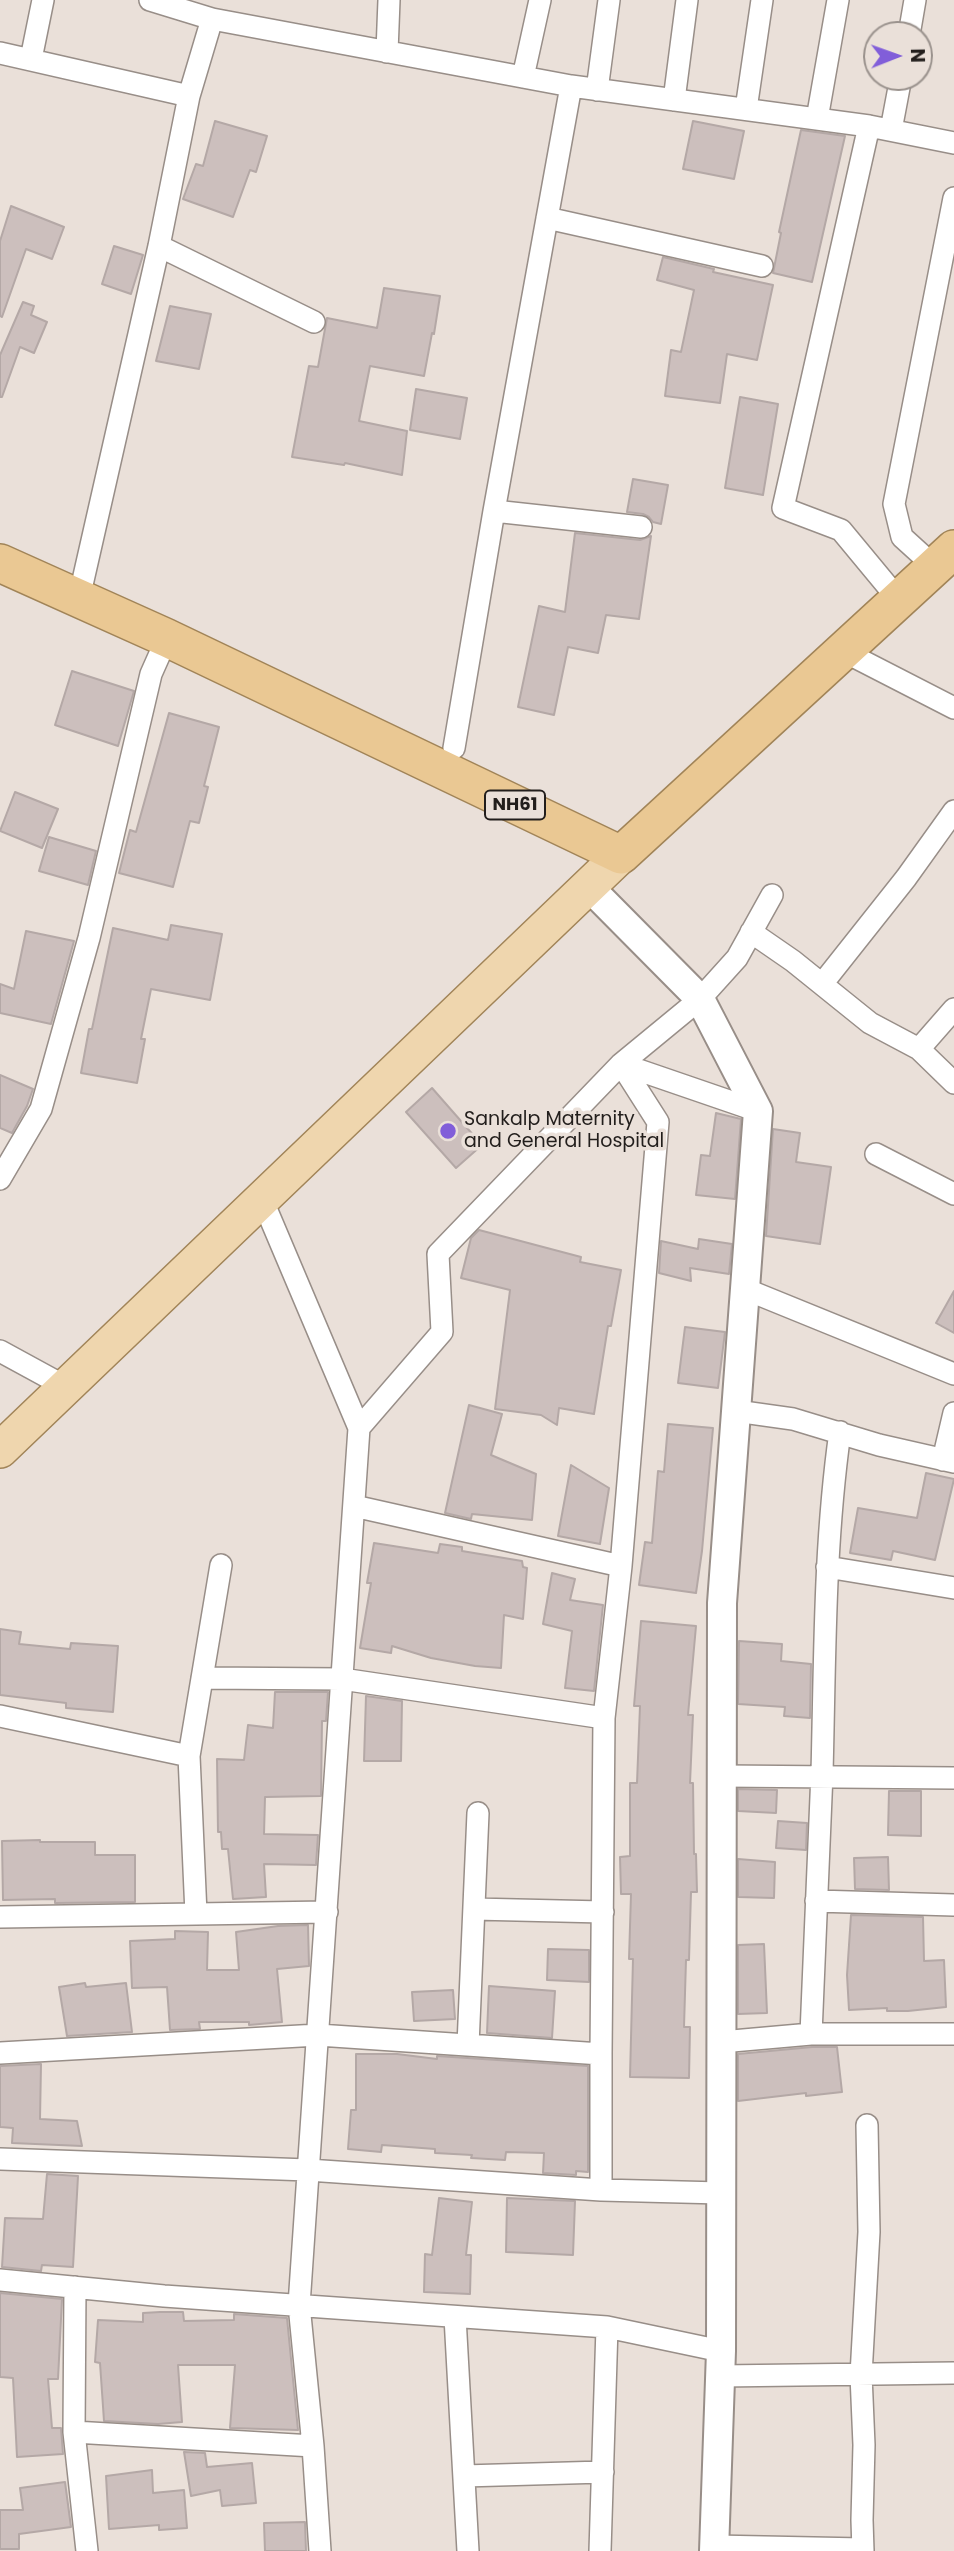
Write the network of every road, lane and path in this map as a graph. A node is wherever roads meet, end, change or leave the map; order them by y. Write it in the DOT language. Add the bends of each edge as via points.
graph roads {
  1 [pos="43,0"];
  2 [pos="150,0"];
  3 [pos="389,0"];
  4 [pos="540,0"];
  5 [pos="609,0"];
  6 [pos="687,0"];
  7 [pos="762,0"];
  8 [pos="838,0"];
  9 [pos="915,0"];
  10 [pos="212,19"];
  11 [pos="911,21"];
  12 [pos="0,52"];
  13 [pos="387,52"];
  14 [pos="30,59"];
  15 [pos="523,77"];
  16 [pos="571,86"];
  17 [pos="597,90"];
  18 [pos="898,91"];
  19 [pos="190,96"];
  20 [pos="674,100"];
  21 [pos="746,109"];
  22 [pos="817,118"];
  23 [pos="869,125"];
  24 [pos="891,130"];
  25 [pos="954,143"];
  26 [pos="954,198"];
  27 [pos="547,218"];
  28 [pos="159,247"];
  29 [pos="762,266"];
  30 [pos="314,322"];
  31 [pos="494,511"];
  32 [pos="641,527"];
  33 [pos="944,558"];
  34 [pos="0,563"];
  35 [pos="79,598"];
  36 [pos="899,600"];
  37 [pos="167,638"];
  38 [pos="843,651"];
  39 [pos="954,708"];
  40 [pos="454,748"];
  41 [pos="954,811"];
  42 [pos="621,855"];
  43 [pos="588,886"];
  44 [pos="772,895"];
  45 [pos="751,932"];
  46 [pos="822,984"];
  47 [pos="700,999"];
  48 [pos="954,1009"];
  49 [pos="919,1049"];
  50 [pos="621,1064"];
  51 [pos="954,1083"];
  52 [pos="758,1111"];
  53 [pos="876,1154"];
  54 [pos="0,1179"];
  55 [pos="954,1194"];
  56 [pos="262,1199"];
  57 [pos="745,1289"];
  58 [pos="0,1351"];
  59 [pos="954,1374"];
  60 [pos="66,1387"];
  61 [pos="736,1411"];
  62 [pos="954,1413"];
  63 [pos="359,1428"];
  64 [pos="840,1432"];
  65 [pos="0,1450"];
  66 [pos="948,1461"];
  67 [pos="354,1506"];
  68 [pos="221,1565"];
  69 [pos="621,1566"];
  70 [pos="827,1567"];
  71 [pos="954,1588"];
  72 [pos="202,1678"];
  73 [pos="342,1679"];
  74 [pos="0,1716"];
  75 [pos="604,1718"];
  76 [pos="189,1756"];
  77 [pos="822,1775"];
  78 [pos="722,1776"];
  79 [pos="954,1778"];
  80 [pos="478,1813"];
  81 [pos="816,1901"];
  82 [pos="954,1905"];
  83 [pos="474,1909"];
  84 [pos="327,1912"];
  85 [pos="603,1912"];
  86 [pos="196,1914"];
  87 [pos="0,1917"];
  88 [pos="811,2034"];
  89 [pos="954,2034"];
  90 [pos="318,2035"];
  91 [pos="721,2042"];
  92 [pos="468,2045"];
  93 [pos="0,2053"];
  94 [pos="601,2054"];
  95 [pos="867,2125"];
  96 [pos="0,2158"];
  97 [pos="308,2170"];
  98 [pos="601,2190"];
  99 [pos="721,2193"];
  100 [pos="0,2280"];
  101 [pos="75,2287"];
  102 [pos="299,2305"];
  103 [pos="456,2316"];
  104 [pos="607,2327"];
  105 [pos="721,2363"];
  106 [pos="954,2373"];
  107 [pos="861,2375"];
  108 [pos="74,2432"];
  109 [pos="313,2446"];
  110 [pos="603,2472"];
  111 [pos="464,2476"];
  112 [pos="714,2549"];
  113 [pos="863,2550"];
  114 [pos="87,2551"];
  115 [pos="320,2551"];
  116 [pos="468,2551"];
  117 [pos="600,2551"];
  1 -- 14 [label="street"];
  2 -- 10 [label="street"];
  3 -- 13 [label="street"];
  4 -- 15 [label="street"];
  5 -- 17 [label="street"];
  6 -- 20 [label="street"];
  7 -- 21 [label="street"];
  8 -- 22 [label="street"];
  9 -- 11 [label="street"];
  10 -- 13 [label="street"];
  10 -- 19 [label="street"];
  12 -- 14 [label="street"];
  13 -- 15 [label="street"];
  14 -- 19 [label="street"];
  15 -- 16 [label="street"];
  16 -- 17 [label="street"];
  16 -- 27 [label="street"];
  17 -- 20 [label="street"];
  18 -- 24 [label="street"];
  19 -- 28 [label="street"];
  20 -- 21 [label="street"];
  21 -- 22 [label="street"];
  22 -- 23 [label="street"];
  23 -- 24 [label="street"];
  23 -- 36 [label="street" via="783,508 841,530"];
  24 -- 25 [label="street"];
  26 -- 33 [label="street" via="894,504 902,537"];
  27 -- 29 [label="street"];
  27 -- 31 [label="street"];
  28 -- 30 [label="street"];
  28 -- 35 [label="street"];
  31 -- 32 [label="street"];
  31 -- 40 [label="street"];
  33 -- 36 [label="highway"];
  34 -- 35 [label="highway, NH61"];
  35 -- 37 [label="highway, NH61"];
  36 -- 38 [label="highway"];
  37 -- 42 [label="highway, NH61"];
  37 -- 54 [label="street" via="151,674 89,938 41,1108"];
  38 -- 39 [label="street"];
  38 -- 42 [label="highway"];
  41 -- 46 [label="street"];
  42 -- 43 [label="main road"];
  43 -- 47 [label="street"];
  43 -- 56 [label="main road"];
  44 -- 45 [label="street"];
  45 -- 46 [label="street"];
  45 -- 47 [label="street" via="737,958"];
  46 -- 49 [label="street" via="870,1023"];
  47 -- 50 [label="street"];
  47 -- 52 [label="street"];
  48 -- 49 [label="street"];
  49 -- 51 [label="street"];
  50 -- 52 [label="street"];
  50 -- 63 [label="street" via="438,1254 442,1332"];
  50 -- 69 [label="street" via="657,1122"];
  52 -- 57 [label="street"];
  53 -- 55 [label="street"];
  56 -- 60 [label="main road"];
  56 -- 63 [label="street"];
  57 -- 59 [label="street"];
  57 -- 61 [label="street"];
  58 -- 60 [label="street"];
  60 -- 65 [label="main road"];
  61 -- 64 [label="street"];
  61 -- 78 [label="street" via="722,1603"];
  62 -- 66 [label="street"];
  63 -- 67 [label="street"];
  64 -- 66 [label="street"];
  64 -- 70 [label="street"];
  67 -- 69 [label="street"];
  67 -- 73 [label="street"];
  68 -- 72 [label="street"];
  69 -- 75 [label="street"];
  70 -- 71 [label="street"];
  70 -- 77 [label="street"];
  72 -- 73 [label="street"];
  72 -- 76 [label="street"];
  73 -- 75 [label="street"];
  73 -- 84 [label="street"];
  74 -- 76 [label="street"];
  75 -- 85 [label="street"];
  76 -- 86 [label="street"];
  77 -- 78 [label="street"];
  77 -- 79 [label="street"];
  77 -- 81 [label="street"];
  78 -- 91 [label="street"];
  80 -- 83 [label="street"];
  81 -- 82 [label="street"];
  81 -- 88 [label="street"];
  83 -- 85 [label="street"];
  83 -- 92 [label="street"];
  84 -- 86 [label="street"];
  84 -- 90 [label="street"];
  85 -- 94 [label="street"];
  86 -- 87 [label="street"];
  88 -- 89 [label="street"];
  88 -- 91 [label="street"];
  90 -- 92 [label="street"];
  90 -- 93 [label="street"];
  90 -- 97 [label="street"];
  91 -- 99 [label="street"];
  92 -- 94 [label="street"];
  94 -- 98 [label="street"];
  95 -- 107 [label="street" via="869,2232"];
  96 -- 97 [label="street"];
  97 -- 98 [label="street"];
  97 -- 102 [label="street"];
  98 -- 99 [label="street"];
  99 -- 105 [label="street"];
  100 -- 101 [label="street"];
  101 -- 102 [label="street"];
  101 -- 108 [label="street"];
  102 -- 103 [label="street"];
  102 -- 109 [label="street"];
  103 -- 104 [label="street"];
  103 -- 111 [label="street"];
  104 -- 105 [label="street"];
  104 -- 110 [label="street"];
  105 -- 107 [label="street"];
  105 -- 112 [label="street"];
  106 -- 107 [label="street"];
  107 -- 113 [label="street"];
  108 -- 109 [label="street"];
  108 -- 114 [label="street"];
  109 -- 115 [label="street"];
  110 -- 111 [label="street"];
  110 -- 117 [label="street"];
  111 -- 116 [label="street"];
  112 -- 113 [label="street"];
}
